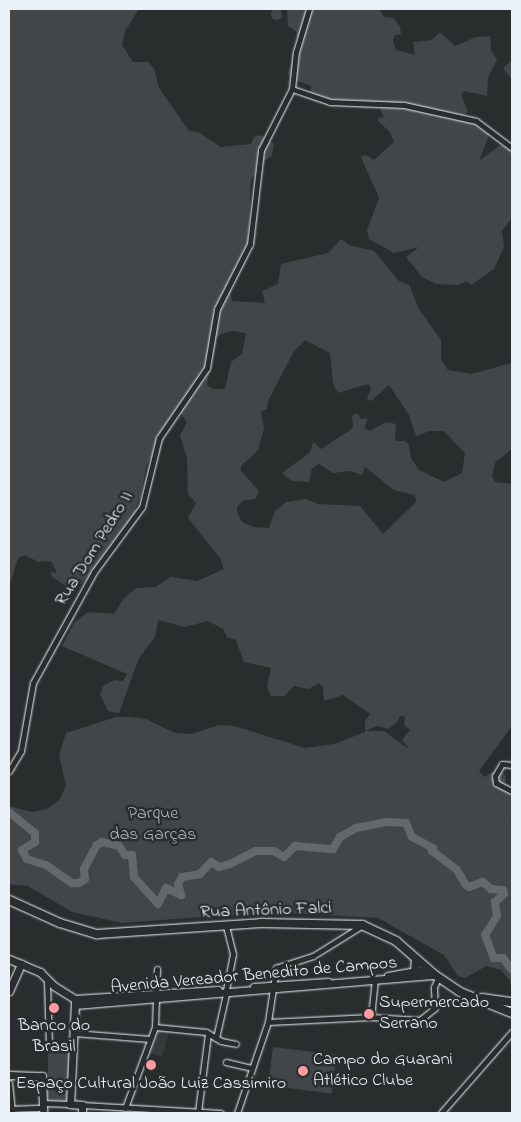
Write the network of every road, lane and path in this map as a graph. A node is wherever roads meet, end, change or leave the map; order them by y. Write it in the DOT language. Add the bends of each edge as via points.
graph roads {
  1 [pos="309,9"];
  2 [pos="292,89"];
  3 [pos="512,148"];
  4 [pos="512,765"];
  5 [pos="9,771"];
  6 [pos="512,791"];
  7 [pos="9,900"];
  8 [pos="362,925"];
  9 [pos="226,926"];
  10 [pos="416,958"];
  11 [pos="9,959"];
  12 [pos="21,964"];
  13 [pos="157,969"];
  14 [pos="428,970"];
  15 [pos="415,972"];
  16 [pos="436,976"];
  17 [pos="374,980"];
  18 [pos="47,981"];
  19 [pos="272,988"];
  20 [pos="9,991"];
  21 [pos="226,992"];
  22 [pos="157,997"];
  23 [pos="472,997"];
  24 [pos="75,1002"];
  25 [pos="512,1002"];
  26 [pos="508,1012"];
  27 [pos="372,1017"];
  28 [pos="512,1020"];
  29 [pos="268,1022"];
  30 [pos="155,1026"];
  31 [pos="512,1032"];
  32 [pos="74,1033"];
  33 [pos="208,1034"];
  34 [pos="216,1038"];
  35 [pos="150,1039"];
  36 [pos="236,1044"];
  37 [pos="73,1049"];
  38 [pos="226,1062"];
  39 [pos="252,1068"];
  40 [pos="9,1075"];
  41 [pos="9,1083"];
  42 [pos="70,1104"];
  43 [pos="43,1108"];
  44 [pos="125,1108"];
  45 [pos="82,1109"];
  46 [pos="11,1111"];
  47 [pos="173,1112"];
  48 [pos="198,1112"];
  49 [pos="221,1113"];
  50 [pos="237,1113"];
  51 [pos="441,1113"];
  1 -- 2 [label="street" via="296,52"];
  2 -- 3 [label="street" via="330,102 404,105 476,121"];
  2 -- 5 [label="street, Rua Dom Pedro II" via="261,150 250,244 217,309 206,368 159,438 142,507 94,572 32,683 20,751"];
  4 -- 6 [label="street" via="502,764 497,769 496,783"];
  7 -- 9 [label="main road, Rua Antônio Falci" via="60,923 97,934"];
  8 -- 9 [label="main road, Rua Antônio Falci" via="261,923"];
  8 -- 10 [label="main road, Rua Antônio Falci" via="385,934"];
  8 -- 19 [label="street" via="312,956 279,965 274,972"];
  9 -- 21 [label="street" via="232,954"];
  10 -- 14 [label="main road, Rua Antônio Falci"];
  10 -- 15 [label="main road"];
  11 -- 12 [label="main road"];
  12 -- 18 [label="main road" via="40,972"];
  12 -- 20 [label="main road"];
  13 -- 22 [label="street"];
  14 -- 15 [label="main road, Avenida Vereador Benedito de Campos"];
  14 -- 16 [label="main road, Rua Antônio Falci"];
  15 -- 17 [label="main road, Avenida Vereador Benedito de Campos"];
  16 -- 17 [label="main road, Avenida Vereador Benedito de Campos"];
  16 -- 23 [label="main road, Rua Antônio Falci"];
  16 -- 27 [label="street" via="436,1005 423,1019"];
  17 -- 19 [label="main road, Avenida Vereador Benedito de Campos"];
  17 -- 27 [label="street"];
  18 -- 24 [label="main road"];
  18 -- 37 [label="street" via="49,1046"];
  19 -- 21 [label="main road, Avenida Vereador Benedito de Campos"];
  19 -- 29 [label="street"];
  21 -- 22 [label="main road, Avenida Vereador Benedito de Campos"];
  21 -- 34 [label="street"];
  22 -- 24 [label="main road, Avenida Vereador Benedito de Campos"];
  22 -- 30 [label="street"];
  23 -- 25 [label="main road"];
  23 -- 26 [label="main road, Rua Antônio Falci"];
  24 -- 32 [label="main road"];
  26 -- 28 [label="main road, Rua Antônio Falci"];
  27 -- 29 [label="street"];
  29 -- 39 [label="street"];
  30 -- 33 [label="street"];
  30 -- 35 [label="street"];
  31 -- 51 [label="street"];
  32 -- 35 [label="street"];
  32 -- 37 [label="main road"];
  33 -- 34 [label="street"];
  33 -- 48 [label="street"];
  34 -- 36 [label="street"];
  35 -- 44 [label="street"];
  37 -- 42 [label="main road"];
  38 -- 39 [label="street"];
  39 -- 50 [label="street"];
  40 -- 43 [label="main road" via="42,1076"];
  41 -- 46 [label="street"];
  42 -- 43 [label="street"];
  42 -- 45 [label="main road"];
  43 -- 46 [label="street"];
  44 -- 45 [label="street"];
  44 -- 47 [label="street"];
  47 -- 48 [label="street"];
  48 -- 49 [label="street"];
}
